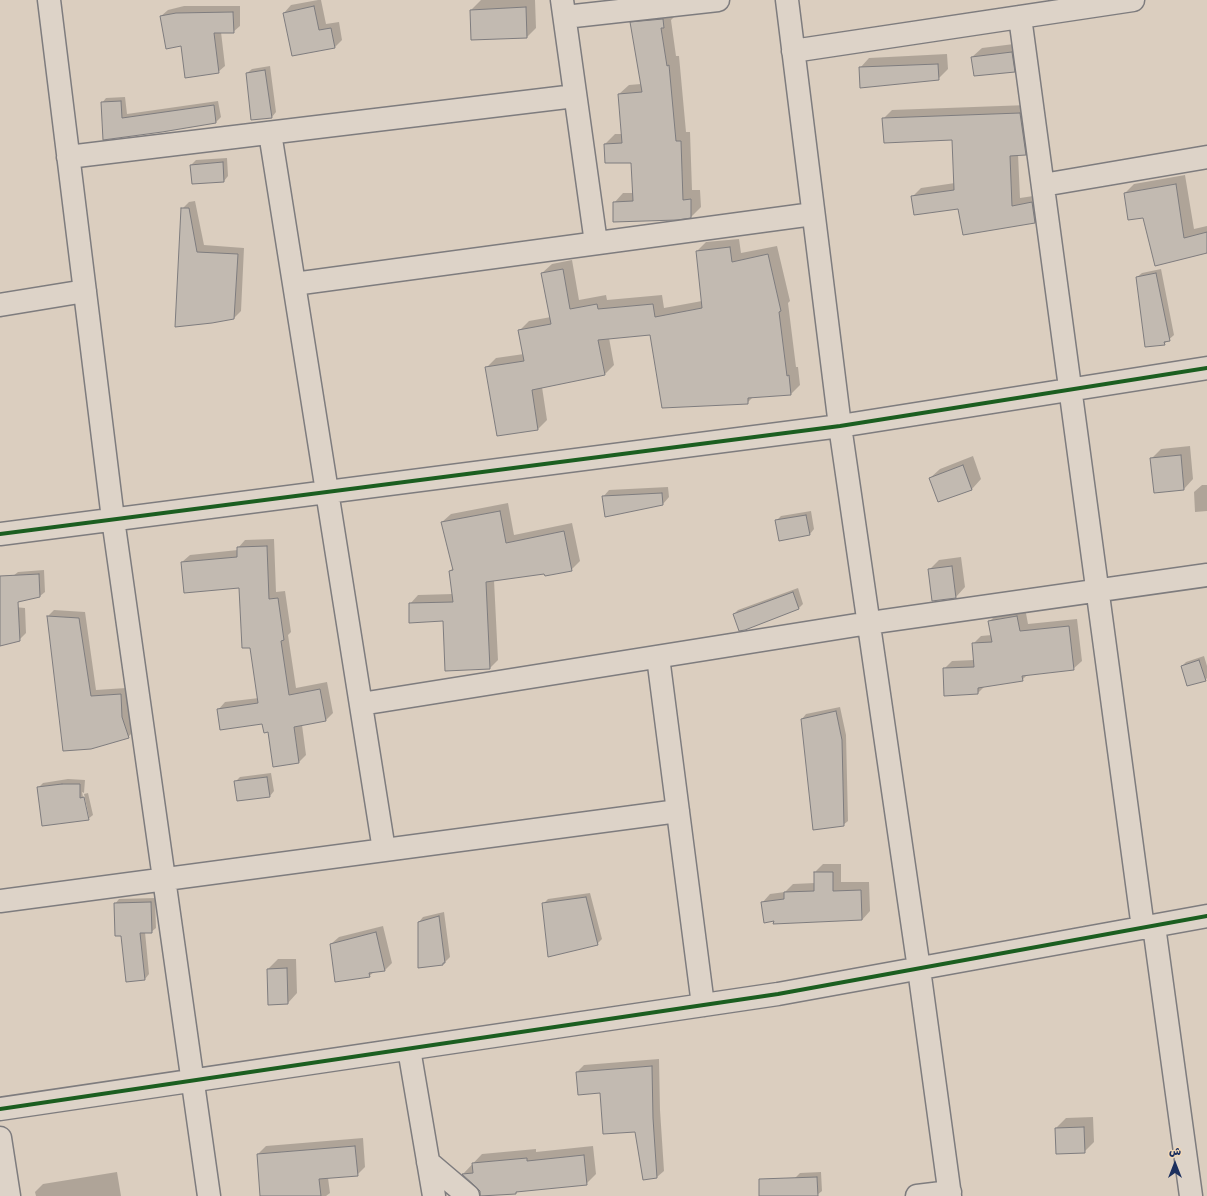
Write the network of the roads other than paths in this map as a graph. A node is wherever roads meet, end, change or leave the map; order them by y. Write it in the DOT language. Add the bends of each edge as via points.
graph roads {
  1 [pos="49,0"];
  2 [pos="718,0"];
  3 [pos="787,0"];
  4 [pos="1133,0"];
  5 [pos="563,8"];
  6 [pos="1020,17"];
  7 [pos="793,51"];
  8 [pos="575,96"];
  9 [pos="270,132"];
  10 [pos="68,157"];
  11 [pos="1207,157"];
  12 [pos="1043,185"];
  13 [pos="813,214"];
  14 [pos="596,243"];
  15 [pos="294,284"];
  16 [pos="85,291"];
  17 [pos="0,305"];
  18 [pos="1207,368"];
  19 [pos="1071,389"];
  20 [pos="840,426"];
  21 [pos="327,492"];
  22 [pos="113,519"];
  23 [pos="0,534"];
  24 [pos="1207,575"];
  25 [pos="1098,590"];
  26 [pos="869,624"];
  27 [pos="658,657"];
  28 [pos="361,704"];
  29 [pos="678,811"];
  30 [pos="384,850"];
  31 [pos="165,880"];
  32 [pos="0,901"];
  33 [pos="1207,916"];
  34 [pos="1148,927"];
  35 [pos="919,969"];
  36 [pos="704,1005"];
  37 [pos="409,1048"];
  38 [pos="193,1080"];
  39 [pos="0,1109"];
  40 [pos="0,1138"];
  41 [pos="428,1162"];
  42 [pos="950,1194"];
  43 [pos="9,1196"];
  44 [pos="209,1196"];
  45 [pos="434,1196"];
  46 [pos="468,1196"];
  47 [pos="917,1196"];
  48 [pos="1191,1196"];
  1 -- 10 [label="street"];
  2 -- 5 [label="street"];
  3 -- 7 [label="street"];
  4 -- 6 [label="street"];
  5 -- 8 [label="street"];
  6 -- 7 [label="street"];
  6 -- 12 [label="street"];
  7 -- 13 [label="street"];
  8 -- 9 [label="street"];
  8 -- 14 [label="street"];
  9 -- 10 [label="street"];
  9 -- 15 [label="street"];
  10 -- 16 [label="street"];
  11 -- 12 [label="street"];
  12 -- 19 [label="street"];
  13 -- 14 [label="street"];
  13 -- 20 [label="street"];
  14 -- 15 [label="street"];
  15 -- 21 [label="street"];
  16 -- 17 [label="street"];
  16 -- 22 [label="street"];
  18 -- 19 [label="street"];
  19 -- 20 [label="street"];
  19 -- 25 [label="street"];
  20 -- 21 [label="street"];
  20 -- 26 [label="street"];
  21 -- 22 [label="street"];
  21 -- 28 [label="street"];
  22 -- 23 [label="street"];
  22 -- 31 [label="street"];
  24 -- 25 [label="street"];
  25 -- 26 [label="street"];
  25 -- 34 [label="street"];
  26 -- 27 [label="street"];
  26 -- 35 [label="street"];
  27 -- 28 [label="street"];
  27 -- 29 [label="street"];
  28 -- 30 [label="street"];
  29 -- 30 [label="street"];
  29 -- 36 [label="street"];
  30 -- 31 [label="street"];
  31 -- 32 [label="street"];
  31 -- 38 [label="street"];
  33 -- 34 [label="street"];
  34 -- 35 [label="street"];
  34 -- 48 [label="street"];
  35 -- 36 [label="street"];
  35 -- 42 [label="street"];
  36 -- 37 [label="street"];
  37 -- 38 [label="street"];
  37 -- 41 [label="street"];
  38 -- 39 [label="street"];
  38 -- 44 [label="street"];
  40 -- 43 [label="street"];
  41 -- 45 [label="street"];
  41 -- 46 [label="street"];
  42 -- 47 [label="street"];
}
